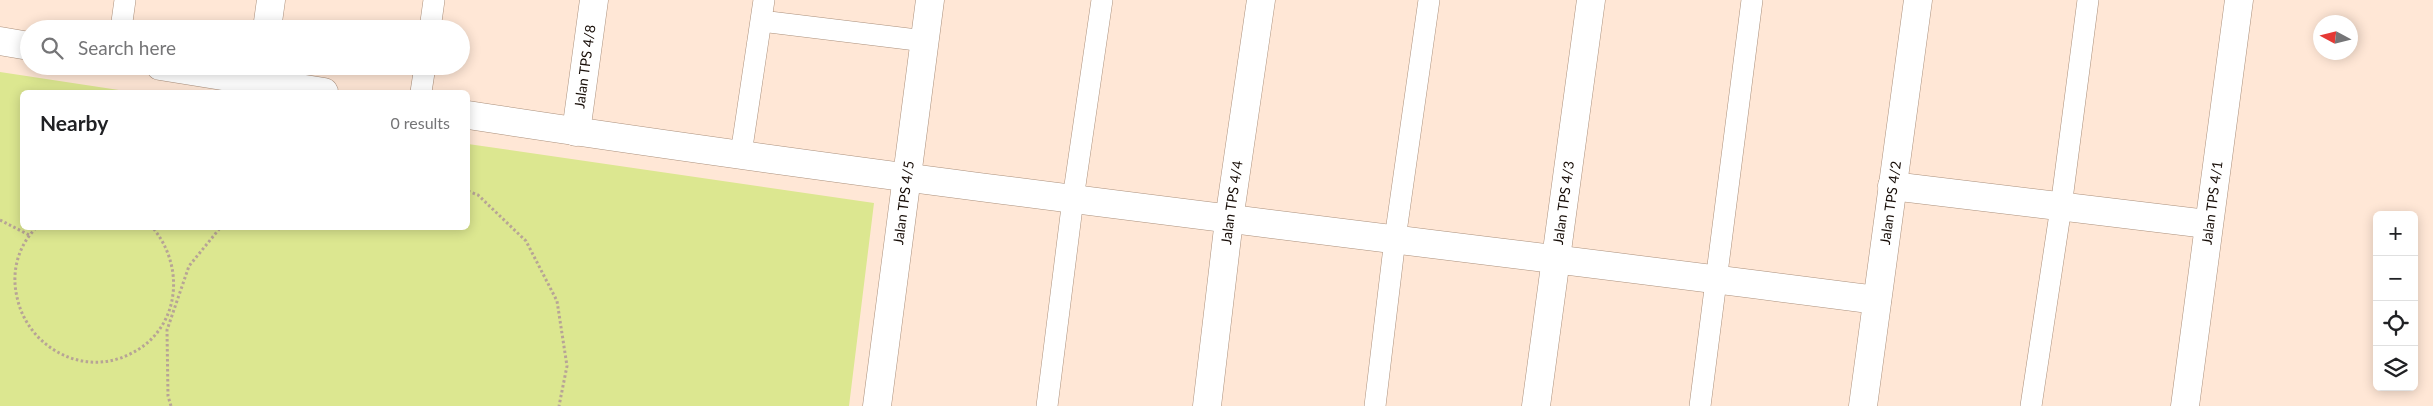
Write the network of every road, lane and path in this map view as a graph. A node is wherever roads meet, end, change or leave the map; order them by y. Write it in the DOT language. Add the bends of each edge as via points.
graph roads {
  1 [pos="125,0"];
  2 [pos="271,0"];
  3 [pos="434,0"];
  4 [pos="594,0"];
  5 [pos="930,0"];
  6 [pos="1102,0"];
  7 [pos="1262,0"];
  8 [pos="1429,0"];
  9 [pos="1591,0"];
  10 [pos="1752,0"];
  11 [pos="1918,0"];
  12 [pos="2088,0"];
  13 [pos="2239,0"];
  14 [pos="763,10"];
  15 [pos="122,20"];
  16 [pos="268,20"];
  17 [pos="431,20"];
  18 [pos="925,41"];
  19 [pos="0,42"];
  20 [pos="20,45"];
  21 [pos="264,75"];
  22 [pos="424,75"];
  23 [pos="317,90"];
  24 [pos="421,90"];
  25 [pos="470,115"];
  26 [pos="576,132"];
  27 [pos="741,154"];
  28 [pos="907,176"];
  29 [pos="1892,186"];
  30 [pos="470,192"];
  31 [pos="1073,199"];
  32 [pos="2061,207"];
  33 [pos="0,220"];
  34 [pos="1229,220"];
  35 [pos="2208,224"];
  36 [pos="34,230"];
  37 [pos="155,230"];
  38 [pos="218,230"];
  39 [pos="29,235"];
  40 [pos="1395,239"];
  41 [pos="1555,258"];
  42 [pos="1717,280"];
  43 [pos="1877,300"];
  44 [pos="171,406"];
  45 [pos="559,406"];
  46 [pos="877,406"];
  47 [pos="1048,406"];
  48 [pos="1207,406"];
  49 [pos="1375,406"];
  50 [pos="1536,406"];
  51 [pos="1700,406"];
  52 [pos="1863,406"];
  53 [pos="2031,406"];
  54 [pos="2185,406"];
  1 -- 15 [label="lane"];
  2 -- 16 [label="street"];
  3 -- 17 [label="lane"];
  4 -- 26 [label="street, Jalan TPS 4/8"];
  5 -- 18 [label="street, Jalan TPS 4/5"];
  6 -- 31 [label="lane"];
  7 -- 34 [label="street, Jalan TPS 4/4"];
  8 -- 40 [label="lane"];
  9 -- 41 [label="street, Jalan TPS 4/3"];
  10 -- 42 [label="lane"];
  11 -- 29 [label="street, Jalan TPS 4/2"];
  12 -- 32 [label="lane"];
  13 -- 35 [label="street, Jalan TPS 4/1"];
  14 -- 18 [label="lane"];
  14 -- 27 [label="lane"];
  18 -- 28 [label="street, Jalan TPS 4/5"];
  19 -- 20 [label="street"];
  21 -- 23 [label="street"];
  22 -- 24 [label="lane"];
  25 -- 26 [label="street"];
  26 -- 27 [label="street"];
  27 -- 28 [label="street"];
  28 -- 31 [label="street"];
  28 -- 46 [label="street, Jalan TPS 4/5"];
  29 -- 32 [label="street"];
  29 -- 43 [label="street, Jalan TPS 4/2"];
  30 -- 45 [label="path" via="478,195 526,241 557,301 566,366"];
  31 -- 34 [label="street"];
  31 -- 47 [label="lane"];
  32 -- 35 [label="street"];
  32 -- 53 [label="lane"];
  33 -- 39 [label="path"];
  34 -- 40 [label="street"];
  34 -- 48 [label="street, Jalan TPS 4/4"];
  35 -- 54 [label="street, Jalan TPS 4/1"];
  36 -- 39 [label="path"];
  37 -- 39 [label="path" via="164,242 173,267 174,294 166,320 149,341 128,356 102,362 76,361 52,351 32,333 19,310 14,284 17,258"];
  38 -- 44 [label="path" via="189,266 168,330 168,396"];
  40 -- 41 [label="street"];
  40 -- 49 [label="lane"];
  41 -- 42 [label="street"];
  41 -- 50 [label="street, Jalan TPS 4/3"];
  42 -- 43 [label="street"];
  42 -- 51 [label="lane"];
  43 -- 52 [label="street, Jalan TPS 4/2"];
}
